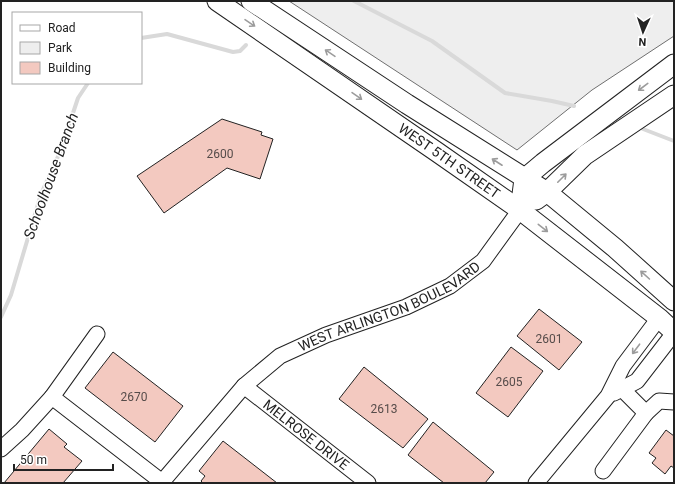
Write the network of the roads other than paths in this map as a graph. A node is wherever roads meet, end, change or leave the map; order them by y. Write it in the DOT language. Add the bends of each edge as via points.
graph roads {
  1 [pos="217,1"];
  2 [pos="251,1"];
  3 [pos="674,64"];
  4 [pos="674,95"];
  5 [pos="524,179"];
  6 [pos="547,192"];
  7 [pos="520,210"];
  8 [pos="674,301"];
  9 [pos="659,318"];
  10 [pos="674,332"];
  11 [pos="97,334"];
  12 [pos="244,386"];
  13 [pos="622,389"];
  14 [pos="608,396"];
  15 [pos="52,397"];
  16 [pos="674,402"];
  17 [pos="646,413"];
  18 [pos="1,450"];
  19 [pos="603,472"];
  20 [pos="349,478"];
  21 [pos="162,483"];
  22 [pos="368,483"];
  23 [pos="536,483"];
  1 -- 7 [label="main road, WEST 5TH STREET, one-way"];
  5 -- 2 [label="main road, WEST 5TH STREET, one-way"];
  3 -- 5 [label="main road, one-way"];
  6 -- 4 [label="main road, WEST ARLINGTON BOULEVARD, one-way" via="585,155"];
  5 -- 6 [label="main road, WEST 5TH STREET"];
  5 -- 7 [label="main road, WEST ARLINGTON BOULEVARD"];
  6 -- 7 [label="main road, WEST ARLINGTON BOULEVARD"];
  8 -- 6 [label="main road, WEST 5TH STREET, one-way"];
  7 -- 9 [label="main road, WEST 5TH STREET, one-way"];
  7 -- 12 [label="street, WEST ARLINGTON BOULEVARD" via="483,261 450,286 406,307 326,335 280,356"];
  9 -- 10 [label="main road, WEST 5TH STREET"];
  9 -- 14 [label="street, one-way" via="623,366"];
  10 -- 13 [label="street" via="637,381"];
  11 -- 15 [label="street"];
  12 -- 20 [label="street, MELROSE DRIVE"];
  12 -- 21 [label="street, WEST ARLINGTON BOULEVARD"];
  13 -- 14 [label="street"];
  13 -- 17 [label="street"];
  14 -- 23 [label="street"];
  15 -- 18 [label="street"];
  15 -- 21 [label="street"];
  16 -- 17 [label="street" via="659,401"];
  17 -- 19 [label="street"];
  20 -- 22 [label="street, MELROSE DRIVE"];
}
